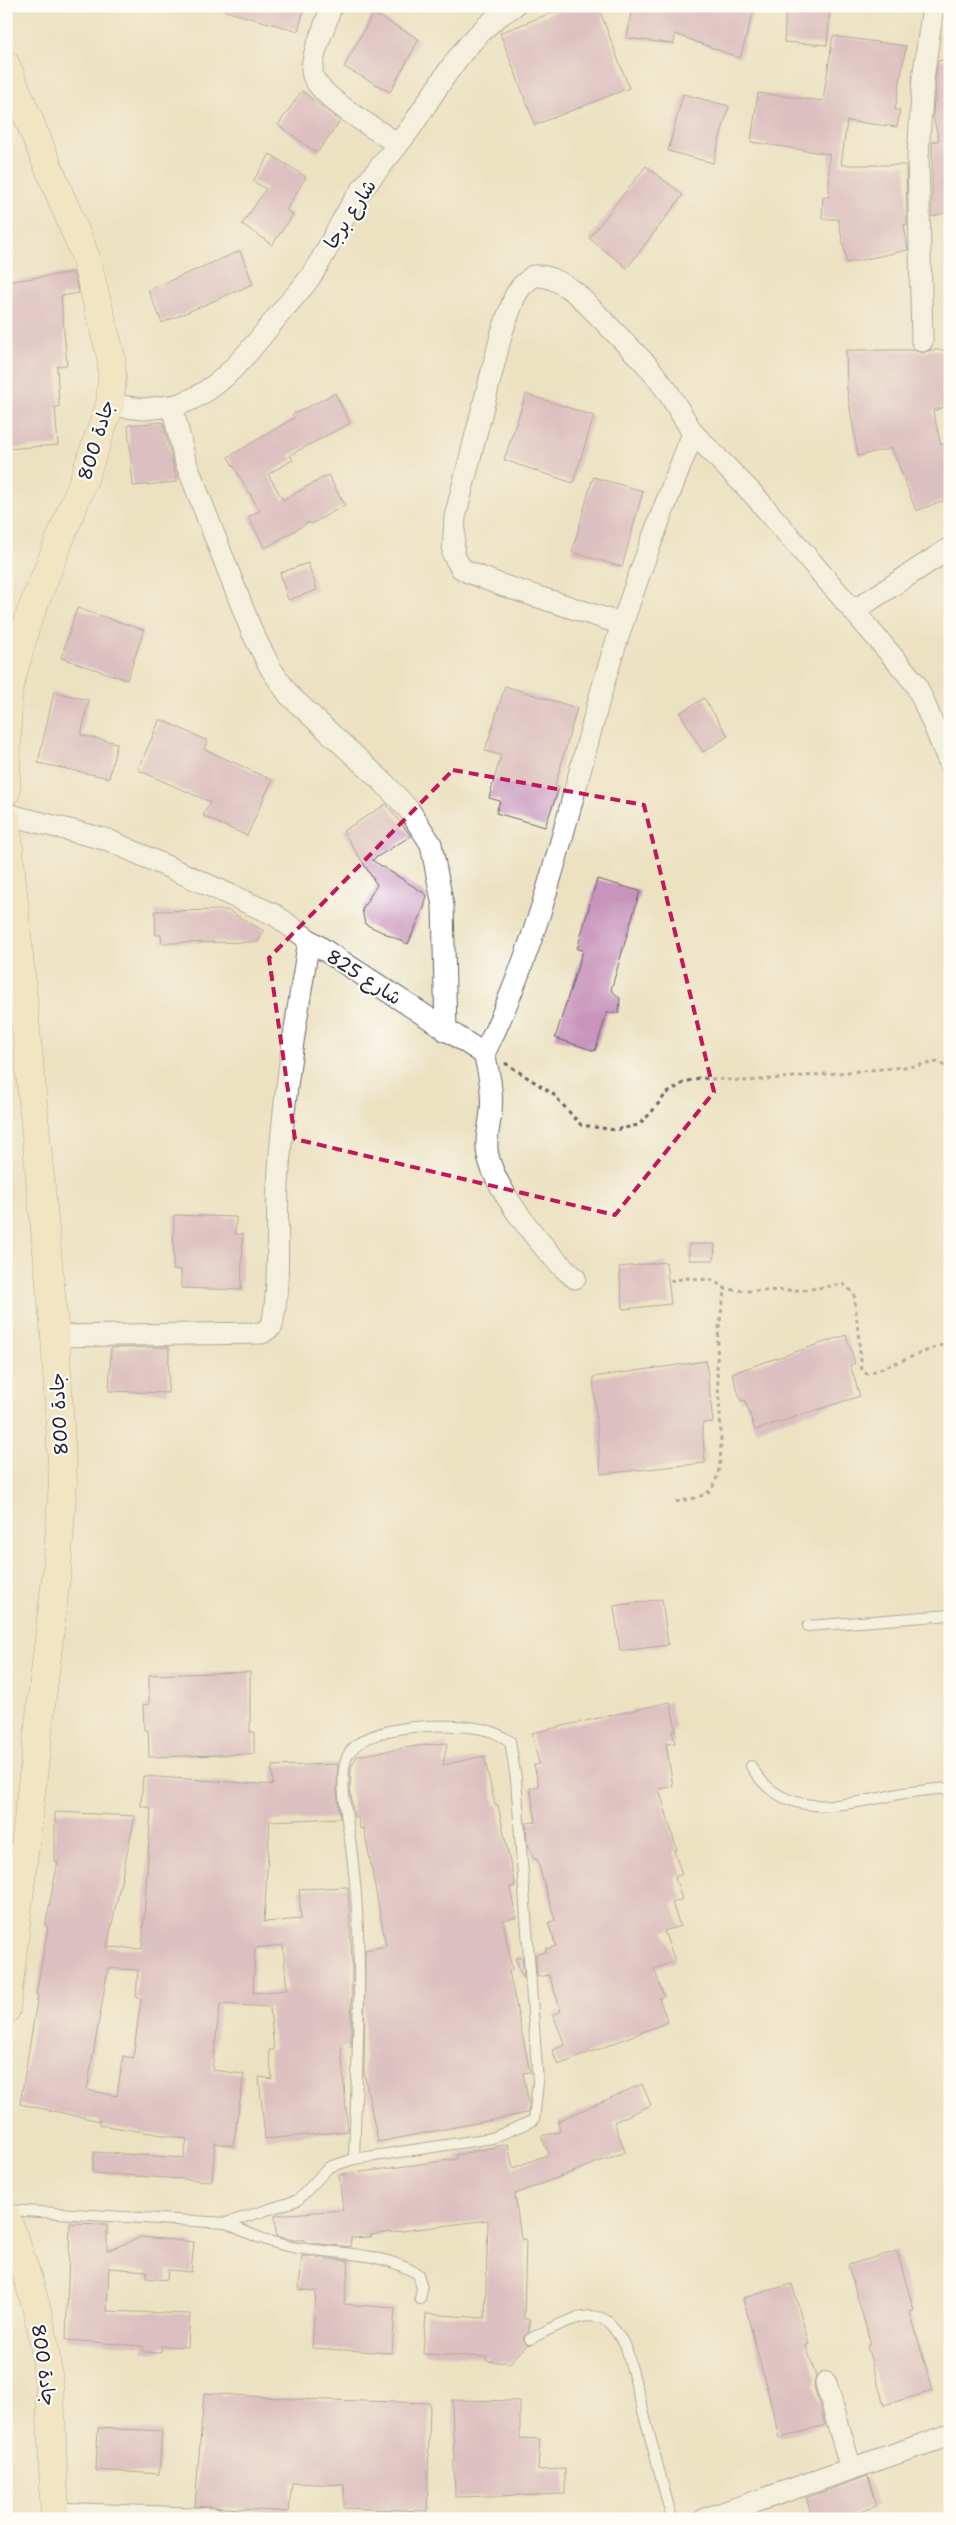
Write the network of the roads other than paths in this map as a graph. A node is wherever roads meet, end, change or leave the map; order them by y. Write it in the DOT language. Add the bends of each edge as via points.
graph roads {
  1 [pos="331,6"];
  2 [pos="514,6"];
  3 [pos="933,6"];
  4 [pos="6,65"];
  5 [pos="398,144"];
  6 [pos="922,341"];
  7 [pos="110,405"];
  8 [pos="172,406"];
  9 [pos="693,433"];
  10 [pos="950,548"];
  11 [pos="855,610"];
  12 [pos="622,624"];
  13 [pos="950,764"];
  14 [pos="6,792"];
  15 [pos="6,814"];
  16 [pos="6,818"];
  17 [pos="308,940"];
  18 [pos="446,1031"];
  19 [pos="484,1054"];
  20 [pos="575,1278"];
  21 [pos="55,1336"];
  22 [pos="950,1615"];
  23 [pos="808,1626"];
  24 [pos="751,1766"];
  25 [pos="950,1788"];
  26 [pos="6,2010"];
  27 [pos="354,2160"];
  28 [pos="6,2210"];
  29 [pos="6,2216"];
  30 [pos="226,2223"];
  31 [pos="420,2299"];
  32 [pos="530,2339"];
  33 [pos="826,2383"];
  34 [pos="950,2435"];
  35 [pos="851,2469"];
  36 [pos="55,2516"];
  37 [pos="215,2519"];
  38 [pos="672,2519"];
  39 [pos="705,2519"];
  1 -- 5 [label="street" via="314,62 314,79 323,92"];
  2 -- 5 [label="street, شارع برجا" via="482,32 456,62"];
  3 -- 6 [label="street" via="918,157"];
  4 -- 7 [label="main road, جادة 800" via="85,254 111,357"];
  5 -- 8 [label="street, شارع برجا" via="353,203 312,274 235,366 204,392"];
  7 -- 8 [label="street, شارع برجا" via="143,410"];
  7 -- 14 [label="main road, جادة 800" via="24,630 8,691"];
  8 -- 18 [label="street" via="185,460 252,632 271,668 289,695 409,810 431,844 443,906"];
  9 -- 11 [label="street" via="754,495"];
  9 -- 12 [label="street" via="640,566"];
  9 -- 12 [label="street" via="647,365 577,294 564,284 536,276 520,287 502,332 464,476 454,517 453,554 461,568 501,586"];
  10 -- 11 [label="street"];
  11 -- 13 [label="street" via="915,683"];
  12 -- 19 [label="street" via="521,972"];
  15 -- 17 [label="street, شارع 825" via="108,840 275,915"];
  16 -- 21 [label="main road, جادة 800"];
  17 -- 18 [label="street, شارع 825"];
  17 -- 21 [label="street" via="289,1062 278,1185 278,1274 272,1326 262,1333"];
  18 -- 19 [label="street, شارع 825"];
  19 -- 20 [label="street" via="491,1080 487,1144 491,1164 501,1187 524,1220"];
  21 -- 26 [label="main road, جادة 800" via="63,1482"];
  22 -- 23 [label="lane"];
  24 -- 25 [label="lane" via="758,1778 781,1796 806,1805 840,1805"];
  27 -- 27 [label="lane" via="492,2138 534,2120 538,2082 516,1779 510,1741 491,1731 444,1723 377,1733 356,1742 346,1758 344,1789 356,1883 360,1985"];
  27 -- 30 [label="lane" via="329,2167 298,2200"];
  28 -- 30 [label="lane"];
  29 -- 36 [label="main road, جادة 800" via="26,2268 44,2343 52,2428"];
  30 -- 31 [label="lane" via="265,2241 368,2257 402,2266 418,2274 422,2288"];
  32 -- 38 [label="lane" via="584,2316 606,2321 617,2332 626,2346"];
  33 -- 35 [label="street"];
  34 -- 35 [label="street"];
  35 -- 39 [label="street"];
  36 -- 37 [label="street"];
}
